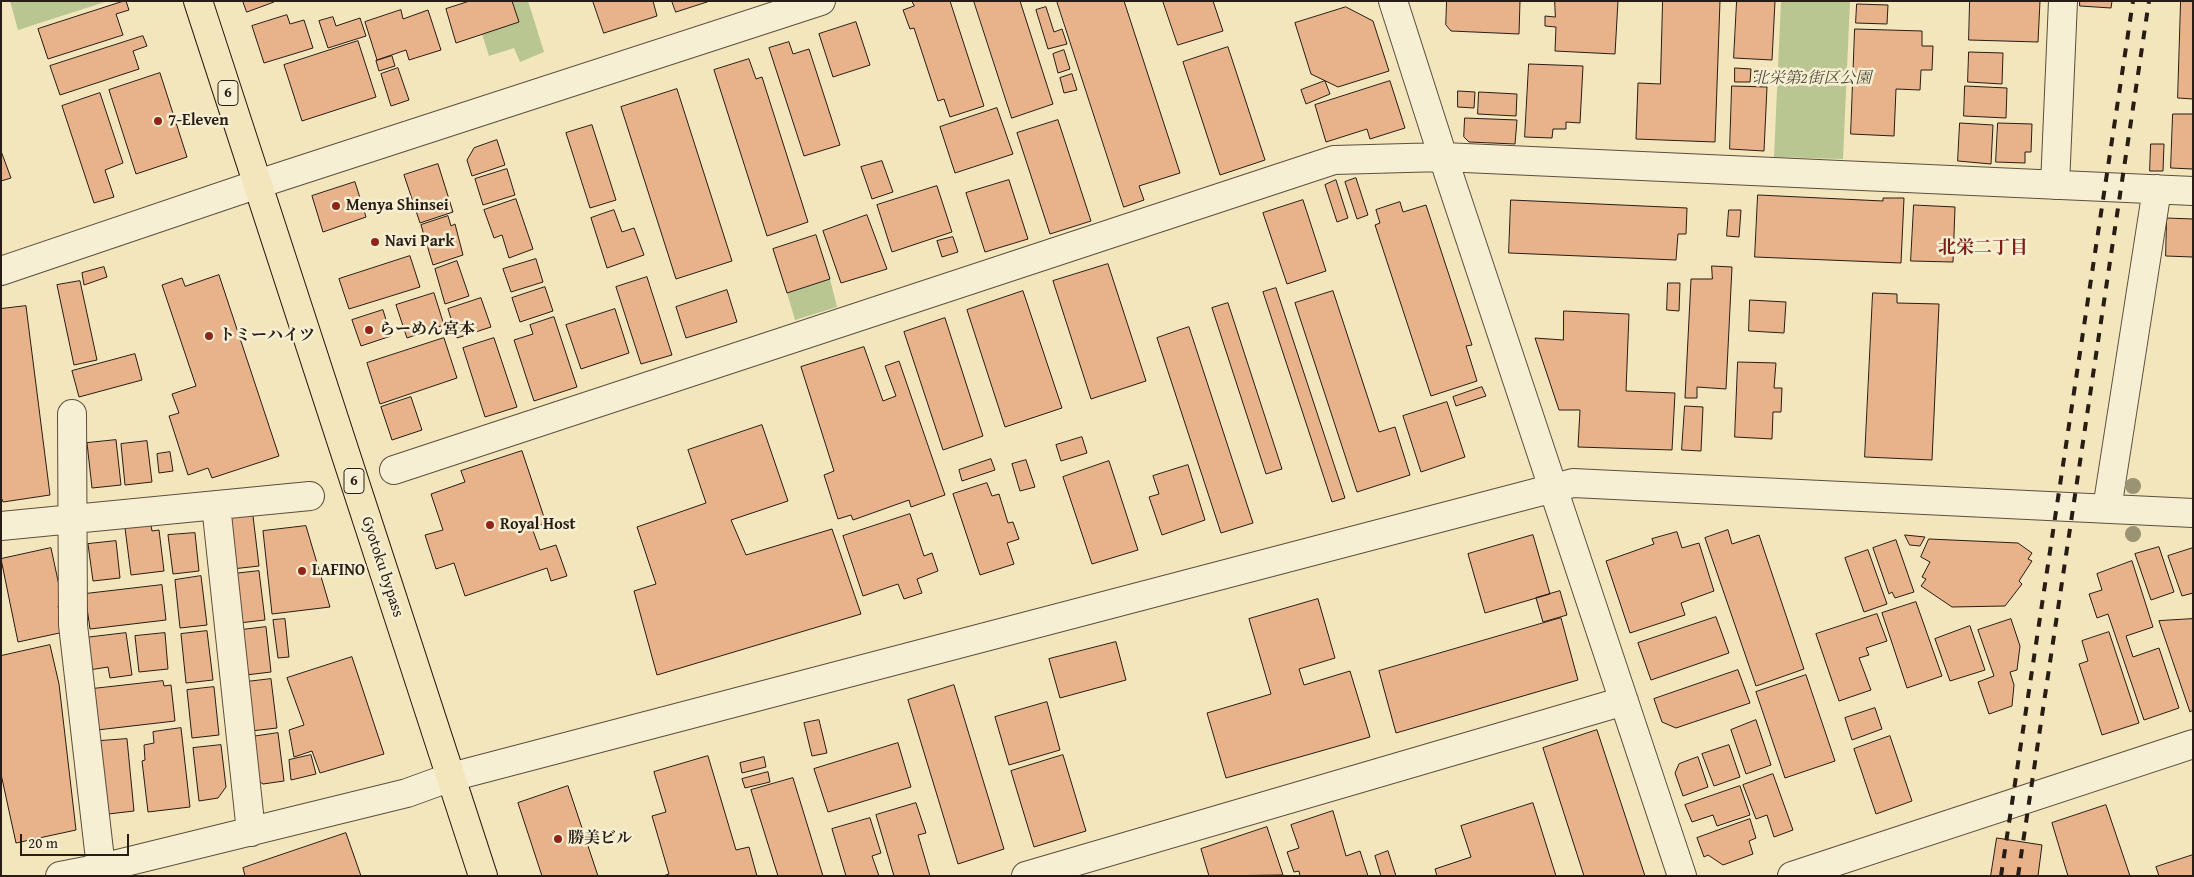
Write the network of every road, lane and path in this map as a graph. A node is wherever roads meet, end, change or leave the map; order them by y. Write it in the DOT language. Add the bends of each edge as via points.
graph roads {
  1 [pos="198,1"];
  2 [pos="821,1"];
  3 [pos="1393,1"];
  4 [pos="2063,1"];
  5 [pos="1443,158"];
  6 [pos="258,184"];
  7 [pos="2055,185"];
  8 [pos="2157,189"];
  9 [pos="2193,191"];
  10 [pos="1,270"];
  11 [pos="72,414"];
  12 [pos="394,470"];
  13 [pos="1554,488"];
  14 [pos="310,496"];
  15 [pos="216,505"];
  16 [pos="2107,508"];
  17 [pos="2193,513"];
  18 [pos="73,519"];
  19 [pos="1,526"];
  20 [pos="1624,701"];
  21 [pos="2193,744"];
  22 [pos="451,777"];
  23 [pos="251,832"];
  24 [pos="101,868"];
  25 [pos="60,876"];
  26 [pos="483,876"];
  27 [pos="1026,876"];
  28 [pos="1682,876"];
  29 [pos="1792,876"];
  1 -- 6 [label="main road, Gyotoku bypass / 6"];
  2 -- 6 [label="street"];
  3 -- 5 [label="street"];
  4 -- 7 [label="street"];
  5 -- 7 [label="street"];
  5 -- 12 [label="street" via="1334,160"];
  5 -- 13 [label="street"];
  6 -- 10 [label="street"];
  6 -- 22 [label="main road, Gyotoku bypass / 6"];
  7 -- 8 [label="street"];
  8 -- 9 [label="street"];
  8 -- 16 [label="street"];
  11 -- 18 [label="street"];
  13 -- 16 [label="street" via="1573,483"];
  13 -- 20 [label="street"];
  13 -- 22 [label="street"];
  14 -- 15 [label="street"];
  15 -- 18 [label="street"];
  15 -- 23 [label="street"];
  16 -- 17 [label="street"];
  18 -- 19 [label="street"];
  18 -- 24 [label="street" via="73,625"];
  20 -- 27 [label="street"];
  20 -- 28 [label="street"];
  21 -- 29 [label="street"];
  22 -- 23 [label="street" via="407,793"];
  22 -- 26 [label="main road, Gyotoku bypass / 6"];
  23 -- 24 [label="street"];
  24 -- 25 [label="street"];
}
